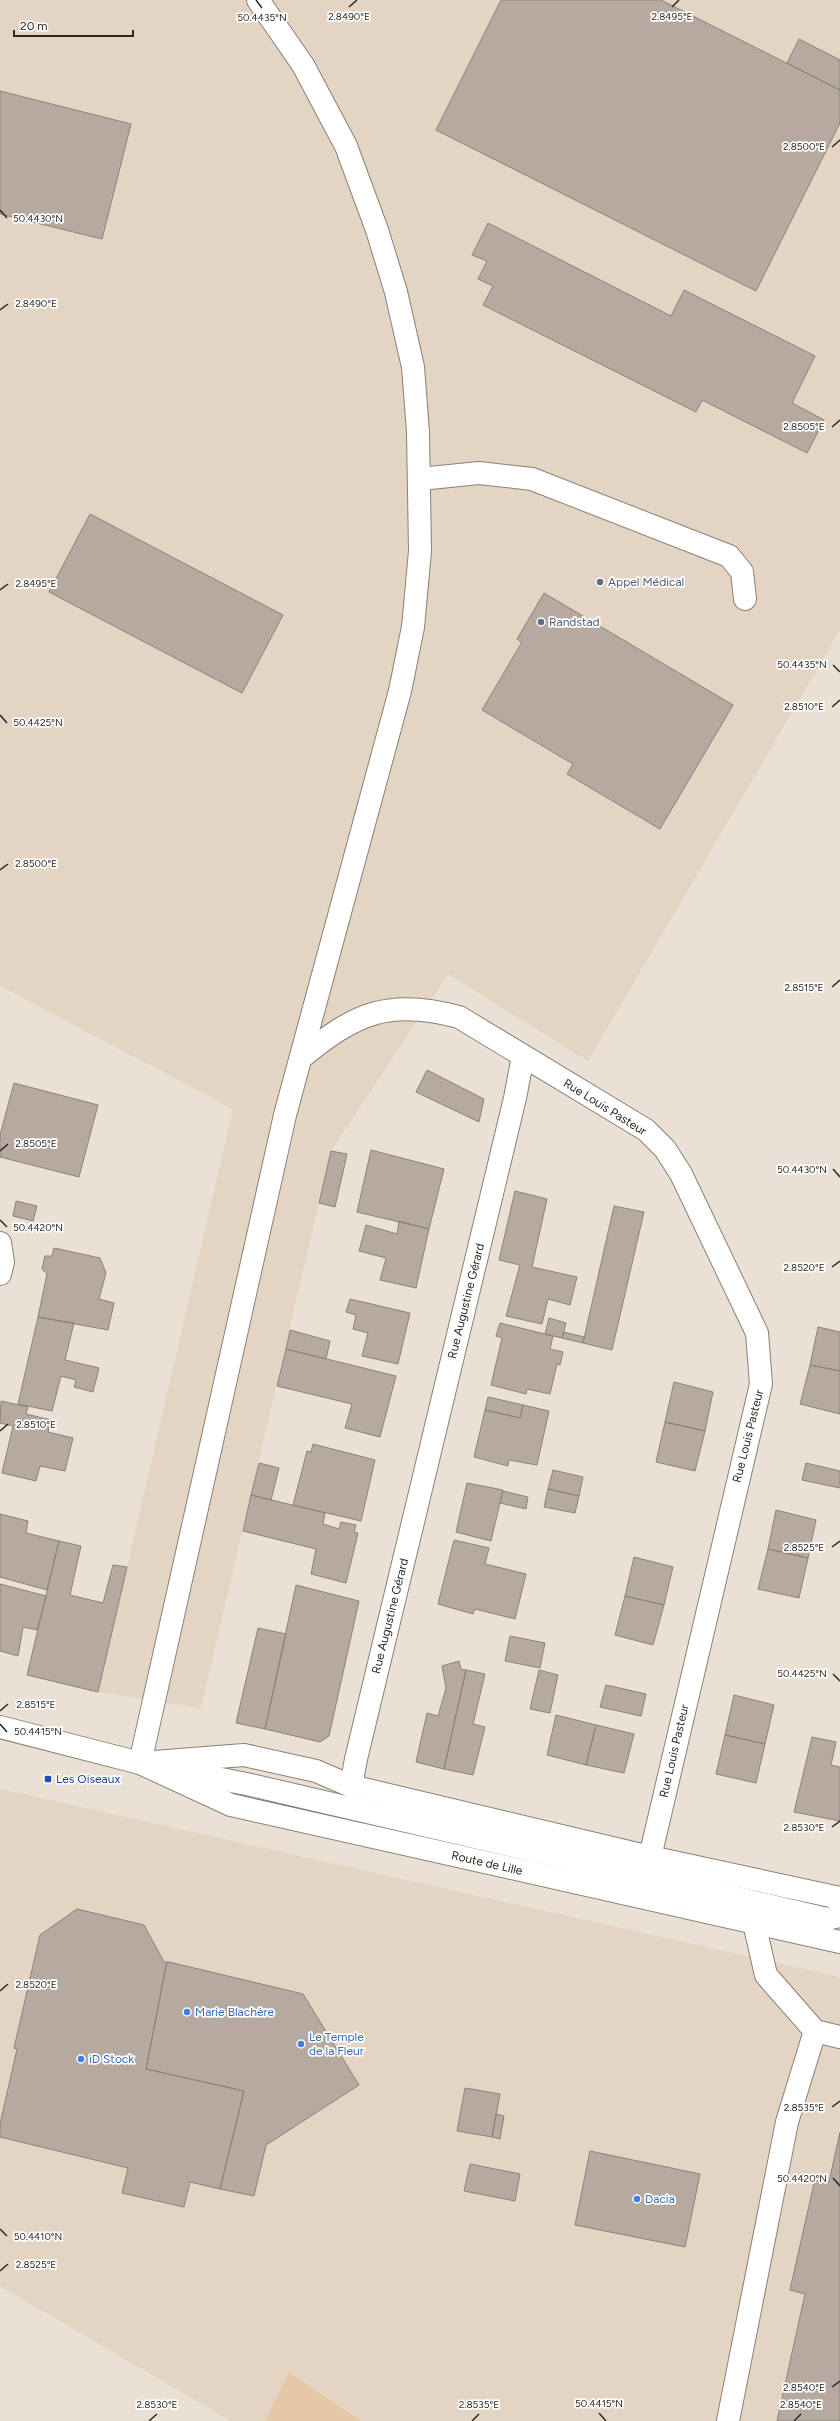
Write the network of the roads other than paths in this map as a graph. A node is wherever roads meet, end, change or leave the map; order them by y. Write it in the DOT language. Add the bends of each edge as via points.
graph roads {
  1 [pos="258,0"];
  2 [pos="420,479"];
  3 [pos="745,599"];
  4 [pos="523,1056"];
  5 [pos="302,1057"];
  6 [pos="0,1243"];
  7 [pos="0,1274"];
  8 [pos="0,1727"];
  9 [pos="140,1763"];
  10 [pos="351,1786"];
  11 [pos="650,1857"];
  12 [pos="840,1898"];
  13 [pos="840,1916"];
  14 [pos="754,1923"];
  15 [pos="840,1942"];
  16 [pos="815,2032"];
  17 [pos="840,2037"];
  18 [pos="728,2421"];
  1 -- 2 [label="street" via="303,65 342,140 377,230 396,292 413,367"];
  2 -- 3 [label="street" via="479,474 532,478 729,556 742,572"];
  2 -- 5 [label="street" via="420,551 413,627 400,691"];
  4 -- 5 [label="street" via="458,1018 429,1009 407,1008 377,1012 356,1020 324,1039"];
  4 -- 10 [label="street, Rue Augustine Gérard"];
  4 -- 11 [label="street, Rue Louis Pasteur" via="646,1130 665,1149 681,1174 757,1333 761,1384"];
  5 -- 9 [label="street" via="284,1115"];
  6 -- 7 [label="street" via="3,1262"];
  8 -- 9 [label="street, Route de Lille"];
  9 -- 10 [label="street, Route de Lille" via="244,1754 316,1771"];
  9 -- 13 [label="street" via="251,1785 827,1919"];
  9 -- 14 [label="street, Route de Lille" via="232,1805"];
  10 -- 11 [label="street, Route de Lille"];
  11 -- 12 [label="street, Route de Lille"];
  14 -- 15 [label="street, Route de Lille"];
  14 -- 16 [label="street" via="766,1975"];
  16 -- 17 [label="street"];
  16 -- 18 [label="street" via="787,2122"];
}
